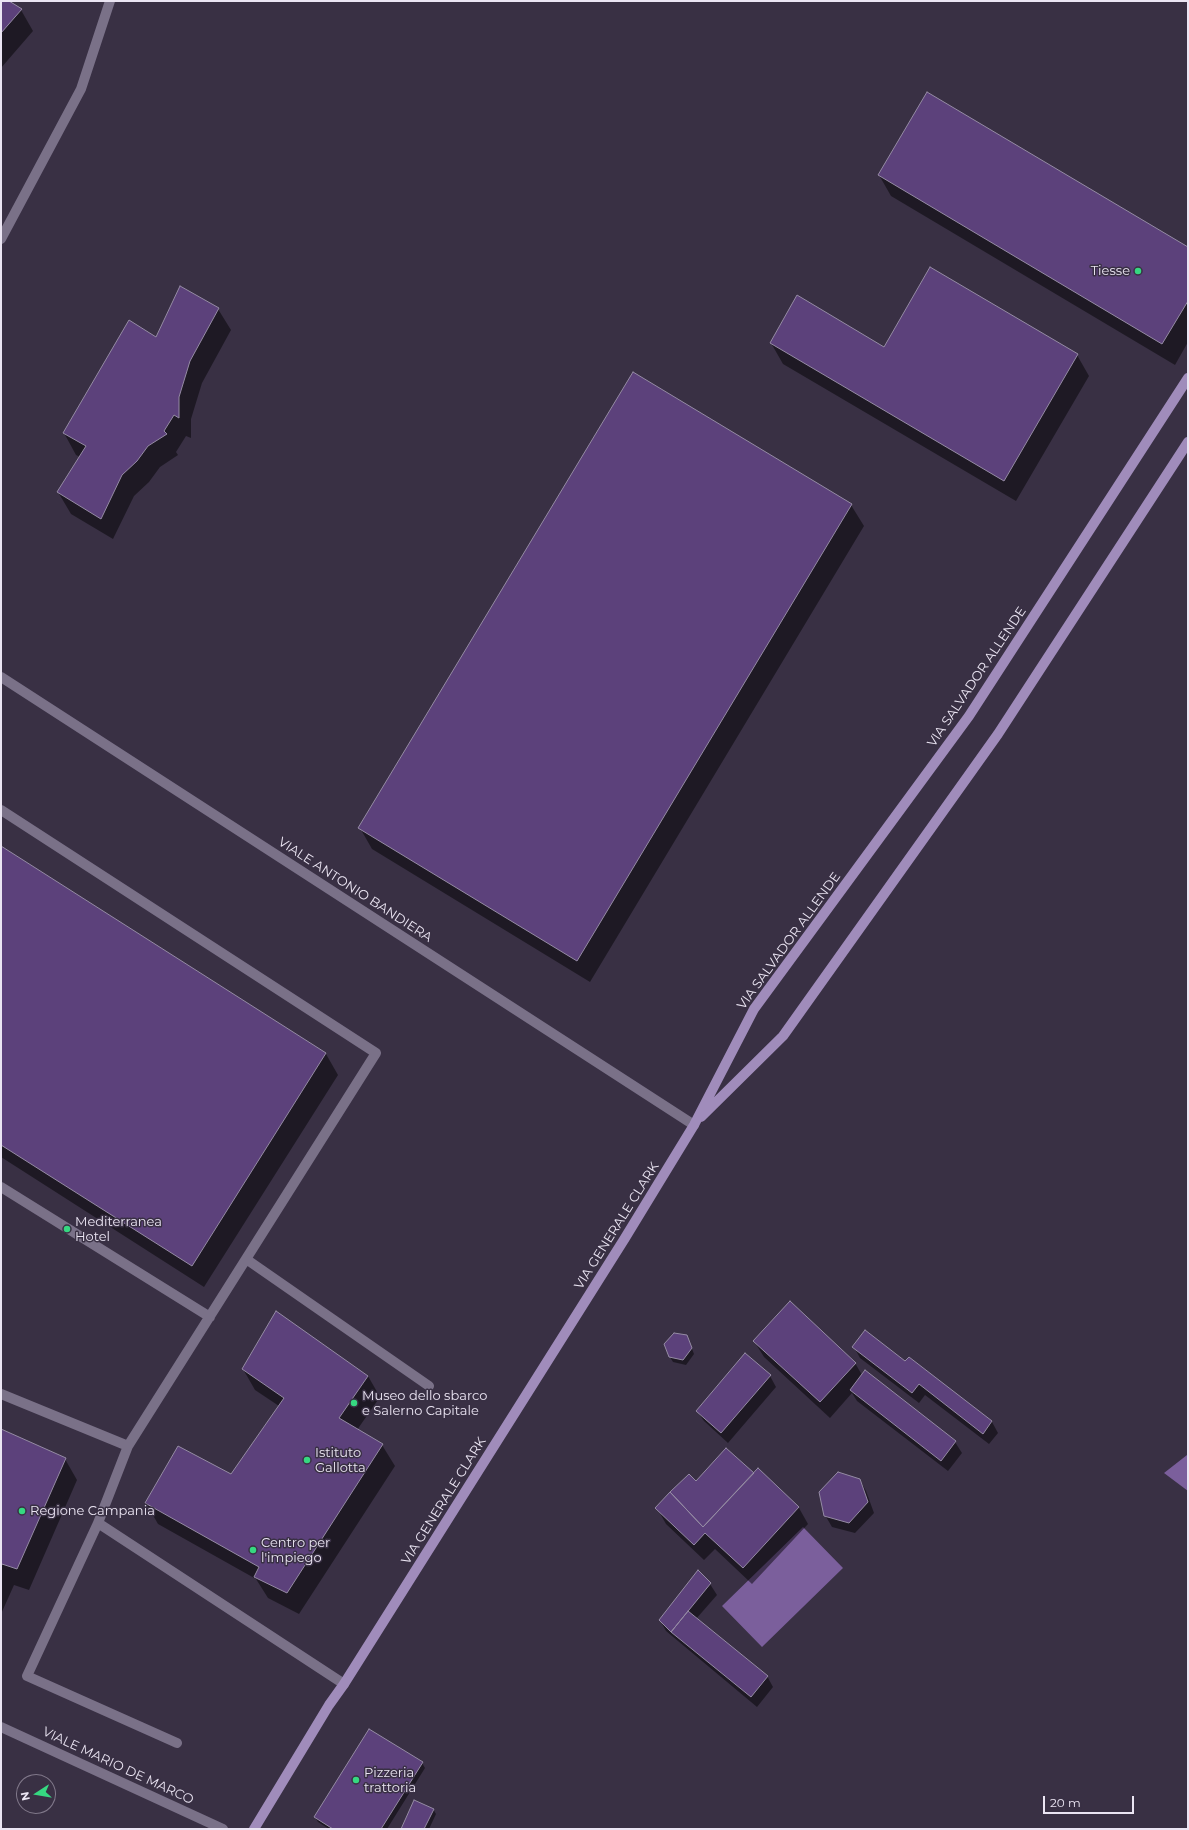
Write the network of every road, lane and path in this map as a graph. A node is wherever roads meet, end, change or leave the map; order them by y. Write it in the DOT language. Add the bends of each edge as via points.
graph roads {
  1 [pos="110,1"];
  2 [pos="1,239"];
  3 [pos="1188,378"];
  4 [pos="1188,442"];
  5 [pos="1,677"];
  6 [pos="1,810"];
  7 [pos="694,1124"];
  8 [pos="1,1187"];
  9 [pos="246,1260"];
  10 [pos="210,1317"];
  11 [pos="429,1386"];
  12 [pos="1,1394"];
  13 [pos="128,1446"];
  14 [pos="98,1523"];
  15 [pos="344,1684"];
  16 [pos="1,1727"];
  17 [pos="177,1744"];
  18 [pos="223,1829"];
  19 [pos="254,1829"];
  1 -- 2 [label="street" via="81,89"];
  3 -- 7 [label="main road, VIA SALVADOR ALLENDE" via="969,716 754,1009"];
  4 -- 7 [label="main road" via="998,734 783,1036"];
  5 -- 7 [label="street, VIALE ANTONIO BANDIERA"];
  6 -- 9 [label="street" via="376,1053"];
  7 -- 15 [label="main road, VIA GENERALE CLARK"];
  8 -- 10 [label="street"];
  9 -- 10 [label="street"];
  9 -- 11 [label="street"];
  10 -- 13 [label="street"];
  12 -- 13 [label="street"];
  13 -- 14 [label="street"];
  14 -- 15 [label="street"];
  14 -- 17 [label="street" via="27,1676"];
  15 -- 19 [label="main road, VIA GENERALE CLARK"];
  16 -- 18 [label="street, VIALE MARIO DE MARCO"];
}
